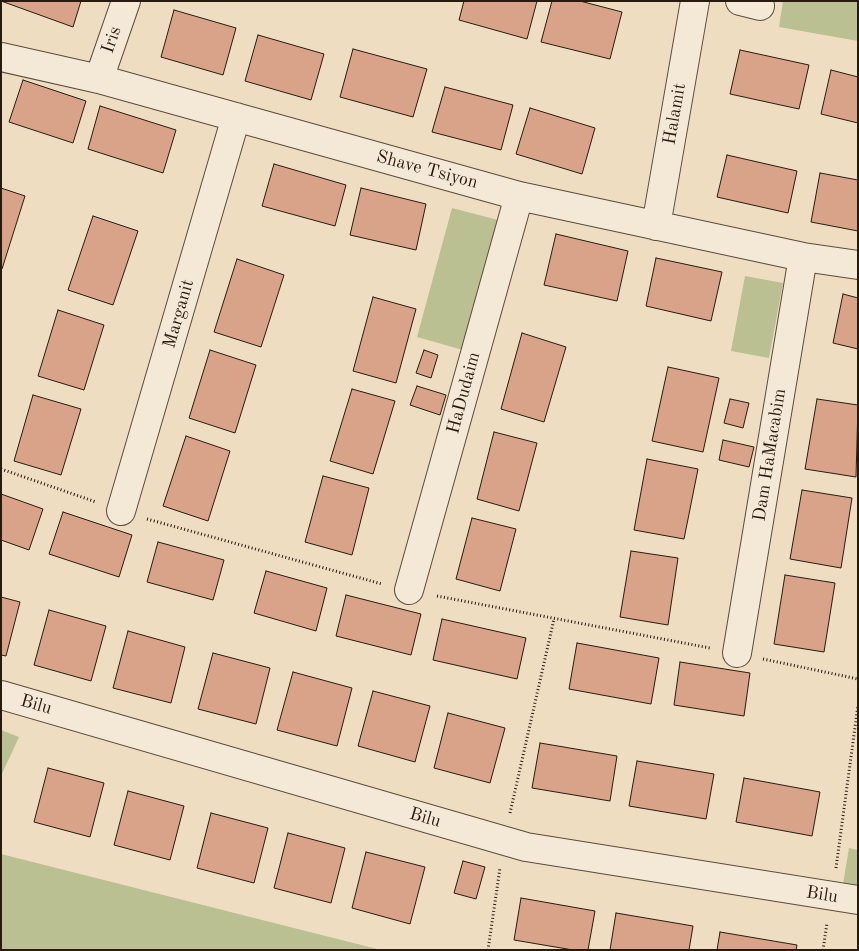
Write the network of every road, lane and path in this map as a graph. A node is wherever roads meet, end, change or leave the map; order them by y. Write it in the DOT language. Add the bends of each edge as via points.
graph roads {
  1 [pos="126,1"];
  2 [pos="695,1"];
  3 [pos="1,57"];
  4 [pos="99,79"];
  5 [pos="236,117"];
  6 [pos="519,196"];
  7 [pos="656,226"];
  8 [pos="803,257"];
  9 [pos="858,265"];
  10 [pos="121,511"];
  11 [pos="409,590"];
  12 [pos="554,619"];
  13 [pos="737,653"];
  14 [pos="1,695"];
  15 [pos="858,705"];
  16 [pos="504,840"];
  17 [pos="845,898"];
  18 [pos="488,950"];
  19 [pos="823,950"];
  1 -- 4 [label="street, Iris"];
  2 -- 7 [label="street, Halamit"];
  3 -- 4 [label="street, Shave Tsiyon"];
  4 -- 5 [label="street, Shave Tsiyon"];
  5 -- 6 [label="street, Shave Tsiyon"];
  5 -- 10 [label="street, Marganit"];
  6 -- 7 [label="street, Shave Tsiyon"];
  6 -- 11 [label="street, HaDudaim"];
  7 -- 8 [label="street, Shave Tsiyon"];
  8 -- 9 [label="street, Shave Tsiyon"];
  8 -- 13 [label="street, Dam HaMacabim"];
  12 -- 16 [label="path"];
  14 -- 16 [label="street, Bilu"];
  15 -- 17 [label="path"];
  16 -- 17 [label="street, Bilu" via="563,854"];
  16 -- 18 [label="path"];
  17 -- 19 [label="path"];
}
